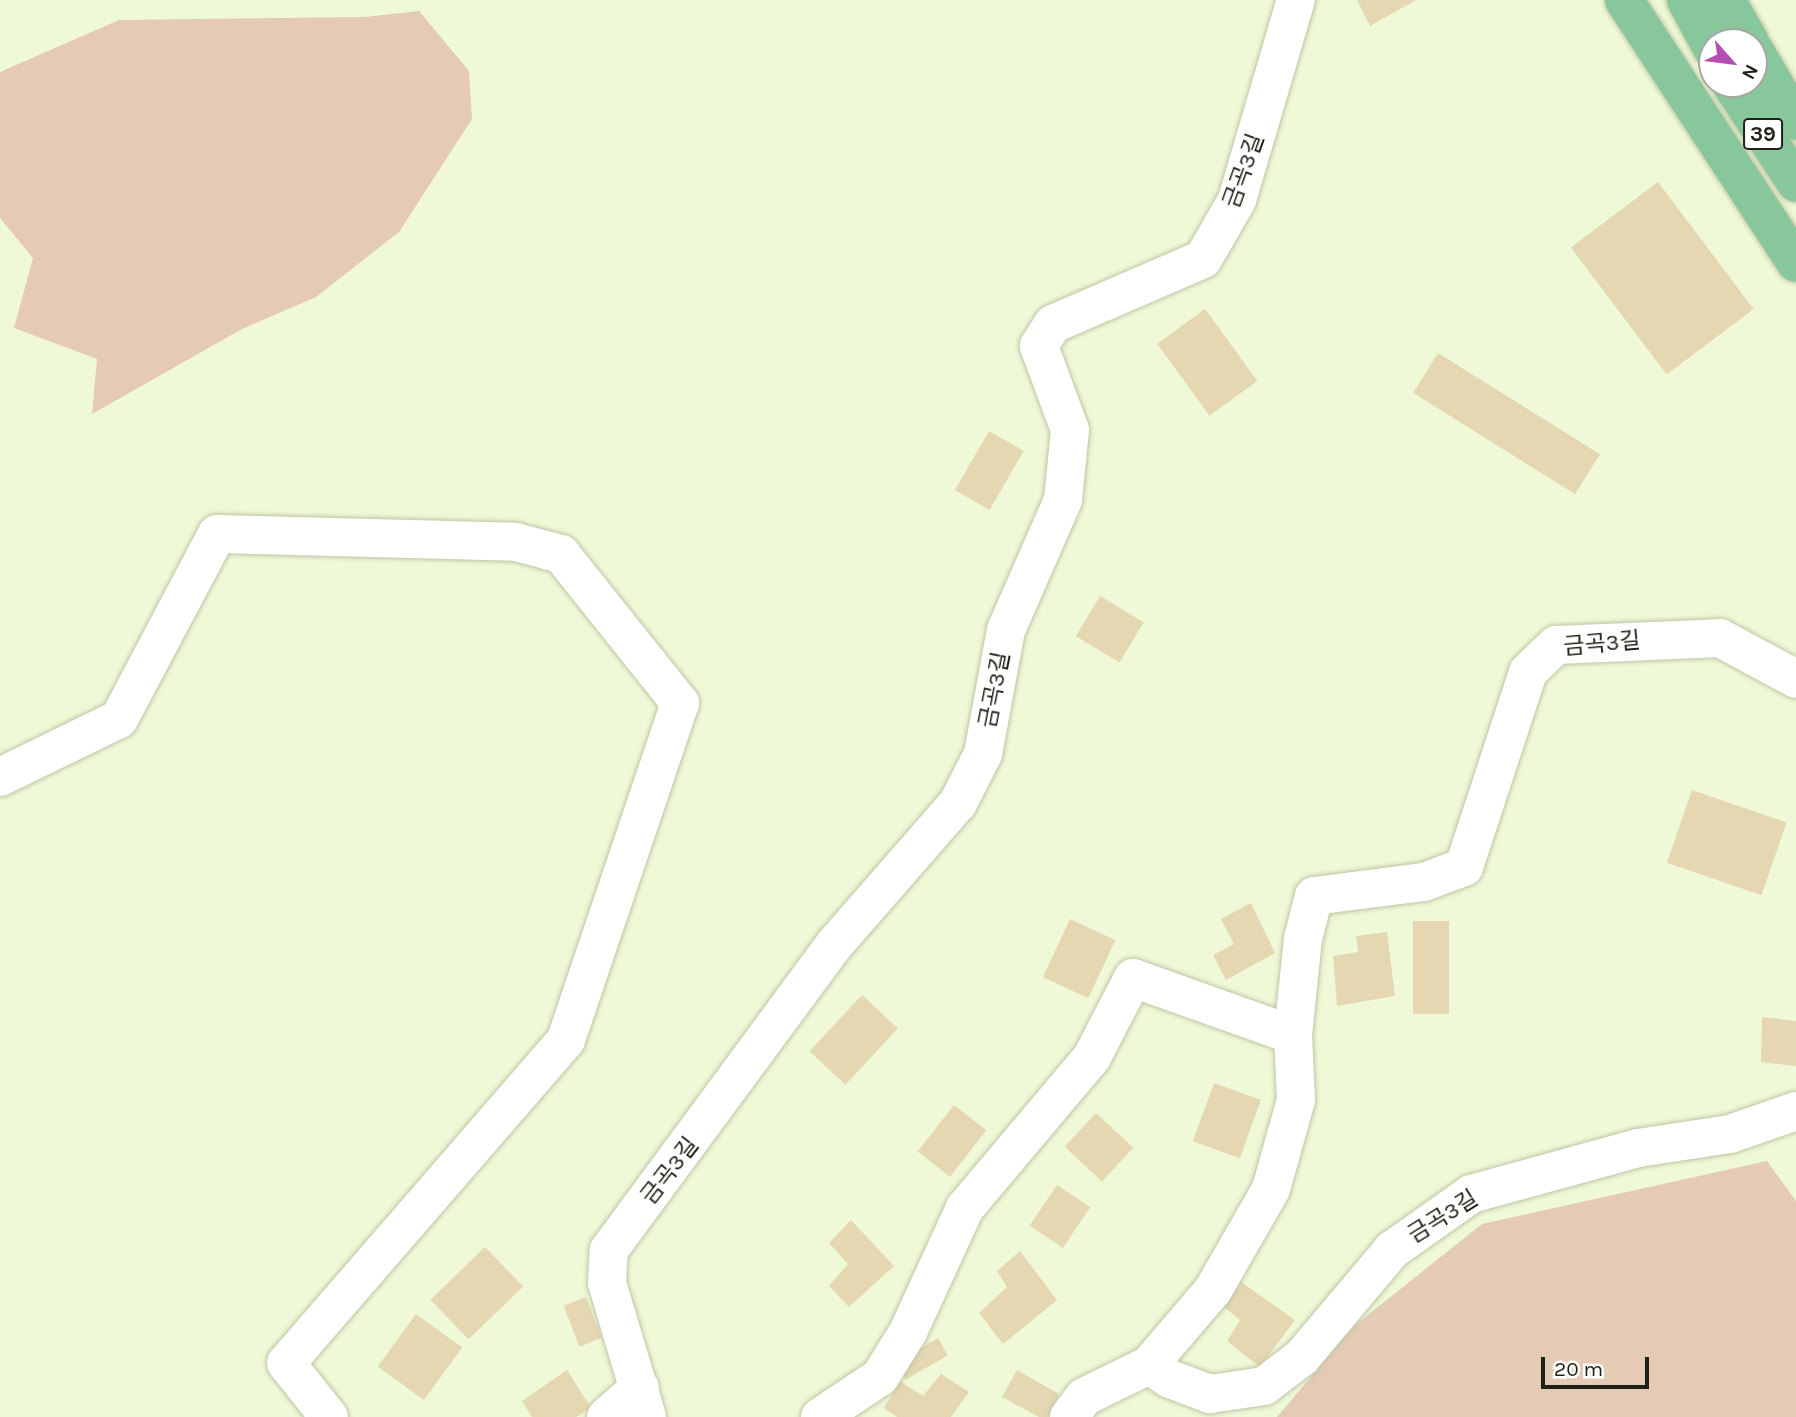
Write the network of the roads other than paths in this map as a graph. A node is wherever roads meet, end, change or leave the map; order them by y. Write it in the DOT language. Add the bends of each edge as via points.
graph roads {
  1 [pos="1296,0"];
  2 [pos="1624,0"];
  3 [pos="1686,0"];
  4 [pos="1737,28"];
  5 [pos="1768,77"];
  6 [pos="1740,98"];
  7 [pos="1796,121"];
  8 [pos="1796,183"];
  9 [pos="1796,262"];
  10 [pos="1796,679"];
  11 [pos="0,777"];
  12 [pos="1293,1035"];
  13 [pos="1796,1111"];
  14 [pos="1149,1365"];
  15 [pos="644,1402"];
  16 [pos="330,1417"];
  17 [pos="606,1417"];
  18 [pos="820,1417"];
  19 [pos="1069,1417"];
  1 -- 15 [label="lane, 금곡3길" via="1237,200 1203,259 1098,300 1053,324 1039,346 1070,430 1063,500 1006,631 983,754 958,803 834,945 609,1250 607,1283"];
  2 -- 9 [label="main road"];
  3 -- 4 [label="main road, 39"];
  5 -- 7 [label="main road, 39"];
  6 -- 8 [label="main road, 39"];
  10 -- 12 [label="lane, 금곡3길" via="1720,638 1556,645 1528,672 1464,867 1424,882 1314,896 1303,939"];
  11 -- 16 [label="lane" via="119,719 217,534 516,542 561,554 680,703 566,1040 286,1363"];
  12 -- 14 [label="lane" via="1297,1100 1271,1189 1213,1290"];
  12 -- 18 [label="lane" via="1133,978 1092,1057 965,1208 908,1332 880,1377"];
  13 -- 14 [label="lane, 금곡3길" via="1730,1134 1638,1148 1471,1194 1392,1250 1302,1357 1264,1387 1210,1394 1170,1379"];
  14 -- 19 [label="lane" via="1084,1397"];
  15 -- 17 [label="lane, 금곡3길"];
}
